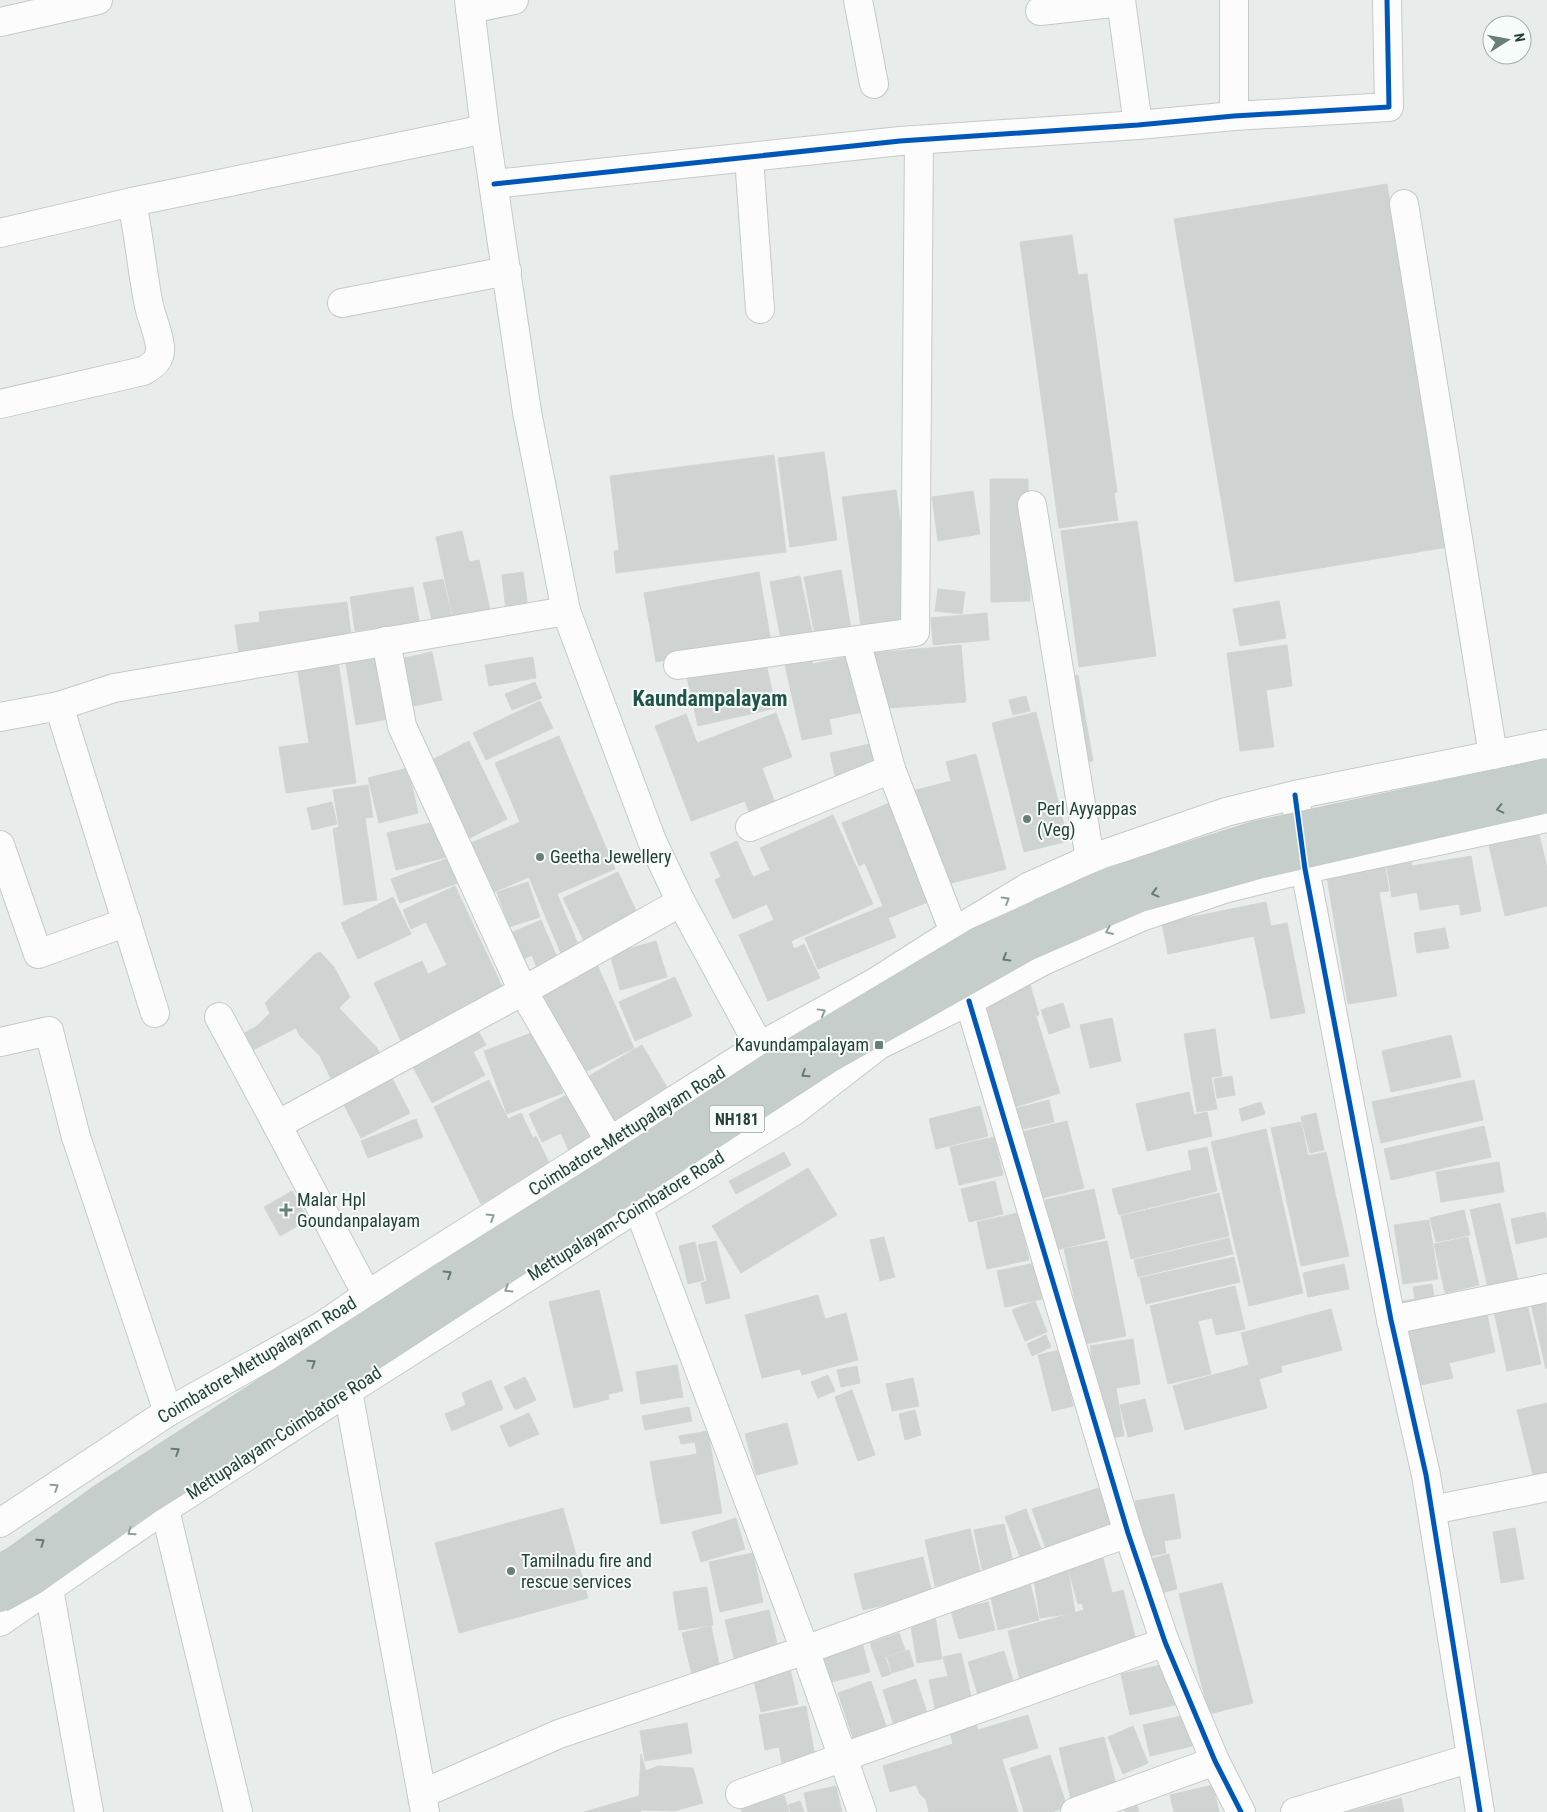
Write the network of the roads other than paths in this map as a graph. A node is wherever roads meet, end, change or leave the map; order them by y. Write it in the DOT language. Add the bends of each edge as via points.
graph roads {
  1 [pos="98,0"];
  2 [pos="514,0"];
  3 [pos="858,0"];
  4 [pos="1234,0"];
  5 [pos="1387,0"];
  6 [pos="1121,1"];
  7 [pos="470,5"];
  8 [pos="39,6"];
  9 [pos="1040,11"];
  10 [pos="0,22"];
  11 [pos="874,84"];
  12 [pos="1234,116"];
  13 [pos="1138,125"];
  14 [pos="485,129"];
  15 [pos="919,140"];
  16 [pos="749,158"];
  17 [pos="494,184"];
  18 [pos="132,202"];
  19 [pos="1404,204"];
  20 [pos="0,233"];
  21 [pos="507,271"];
  22 [pos="342,303"];
  23 [pos="760,309"];
  24 [pos="0,404"];
  25 [pos="1032,505"];
  26 [pos="566,611"];
  27 [pos="386,641"];
  28 [pos="856,641"];
  29 [pos="678,666"];
  30 [pos="59,706"];
  31 [pos="0,716"];
  32 [pos="1547,744"];
  33 [pos="1493,755"];
  34 [pos="891,769"];
  35 [pos="1547,772"];
  36 [pos="1295,795"];
  37 [pos="1547,798"];
  38 [pos="1547,818"];
  39 [pos="750,826"];
  40 [pos="0,845"];
  41 [pos="1090,859"];
  42 [pos="1305,869"];
  43 [pos="681,902"];
  44 [pos="127,922"];
  45 [pos="954,932"];
  46 [pos="523,991"];
  47 [pos="969,1001"];
  48 [pos="155,1014"];
  49 [pos="219,1017"];
  50 [pos="0,1042"];
  51 [pos="760,1046"];
  52 [pos="794,1111"];
  53 [pos="277,1125"];
  54 [pos="610,1142"];
  55 [pos="638,1207"];
  56 [pos="1547,1288"];
  57 [pos="367,1295"];
  58 [pos="1391,1320"];
  59 [pos="348,1391"];
  60 [pos="168,1412"];
  61 [pos="1547,1487"];
  62 [pos="164,1510"];
  63 [pos="1432,1510"];
  64 [pos="0,1523"];
  65 [pos="1128,1533"];
  66 [pos="0,1569"];
  67 [pos="49,1589"];
  68 [pos="0,1598"];
  69 [pos="0,1622"];
  70 [pos="1165,1642"];
  71 [pos="806,1650"];
  72 [pos="843,1756"];
  73 [pos="1471,1758"];
  74 [pos="1215,1761"];
  75 [pos="740,1794"];
  76 [pos="423,1803"];
  77 [pos="89,1812"];
  78 [pos="238,1812"];
  79 [pos="862,1812"];
  80 [pos="1075,1812"];
  81 [pos="1241,1812"];
  82 [pos="1295,1812"];
  83 [pos="1480,1812"];
  1 -- 8 [label="street"];
  2 -- 7 [label="street"];
  3 -- 11 [label="street"];
  4 -- 12 [label="street"];
  5 -- 12 [label="street" via="1389,107"];
  6 -- 9 [label="street"];
  6 -- 13 [label="street"];
  7 -- 14 [label="street"];
  8 -- 10 [label="street"];
  12 -- 13 [label="street"];
  13 -- 15 [label="street"];
  14 -- 17 [label="street"];
  14 -- 18 [label="street"];
  15 -- 16 [label="street"];
  15 -- 28 [label="street" via="914,632"];
  16 -- 17 [label="street"];
  16 -- 23 [label="street"];
  17 -- 21 [label="street"];
  18 -- 20 [label="street"];
  18 -- 24 [label="street" via="160,348 159,358 143,371"];
  19 -- 33 [label="street"];
  21 -- 22 [label="street"];
  21 -- 26 [label="street" via="528,412"];
  25 -- 41 [label="street"];
  26 -- 27 [label="street"];
  26 -- 43 [label="street" via="652,841"];
  27 -- 30 [label="street" via="114,688"];
  27 -- 46 [label="street" via="402,726"];
  28 -- 29 [label="street"];
  28 -- 34 [label="street"];
  30 -- 31 [label="street"];
  30 -- 44 [label="street"];
  32 -- 33 [label="street, Coimbatore-Mettupalayam Road"];
  33 -- 36 [label="street, Coimbatore-Mettupalayam Road"];
  34 -- 39 [label="street"];
  34 -- 45 [label="street"];
  66 -- 35 [label="highway, NH181, one-way, bridge" via="429,1286 796,1050 978,942 1113,881 1255,836"];
  36 -- 41 [label="street, Coimbatore-Mettupalayam Road" via="1226,812"];
  36 -- 42 [label="street"];
  37 -- 68 [label="highway, NH181, one-way, bridge" via="1258,864 1140,897 1027,946 830,1058 148,1499 33,1580"];
  38 -- 42 [label="street, Mettupalayam-Coimbatore Road"];
  40 -- 44 [label="street" via="38,954"];
  45 -- 41 [label="street, Coimbatore-Mettupalayam Road, one-way" via="1028,887"];
  42 -- 47 [label="street, Mettupalayam-Coimbatore Road, one-way" via="1224,889 1141,916 1043,961"];
  42 -- 58 [label="street"];
  43 -- 46 [label="street"];
  43 -- 51 [label="street"];
  44 -- 48 [label="street"];
  51 -- 45 [label="street, Coimbatore-Mettupalayam Road, one-way" via="874,983"];
  46 -- 53 [label="street"];
  46 -- 54 [label="street"];
  47 -- 52 [label="street, Mettupalayam-Coimbatore Road" via="879,1045"];
  47 -- 65 [label="street"];
  49 -- 53 [label="street"];
  50 -- 60 [label="street" via="49,1031 76,1137"];
  51 -- 52 [label="street"];
  51 -- 54 [label="street, Coimbatore-Mettupalayam Road"];
  52 -- 55 [label="street, Mettupalayam-Coimbatore Road"];
  53 -- 57 [label="street"];
  57 -- 54 [label="street, Coimbatore-Mettupalayam Road, one-way"];
  55 -- 59 [label="street, Mettupalayam-Coimbatore Road, one-way"];
  55 -- 71 [label="street"];
  56 -- 58 [label="street"];
  57 -- 60 [label="street, Coimbatore-Mettupalayam Road" via="322,1326"];
  58 -- 63 [label="street"];
  59 -- 62 [label="street, Mettupalayam-Coimbatore Road"];
  59 -- 76 [label="street"];
  64 -- 60 [label="street, Coimbatore-Mettupalayam Road, one-way"];
  61 -- 63 [label="street"];
  62 -- 67 [label="street, Mettupalayam-Coimbatore Road, one-way"];
  62 -- 78 [label="street"];
  63 -- 73 [label="street"];
  65 -- 70 [label="street"];
  65 -- 71 [label="street"];
  67 -- 69 [label="street, Mettupalayam-Coimbatore Road"];
  67 -- 77 [label="street"];
  70 -- 72 [label="street"];
  70 -- 74 [label="street"];
  71 -- 72 [label="street"];
  71 -- 76 [label="street" via="559,1734"];
  72 -- 75 [label="street"];
  72 -- 79 [label="street"];
  73 -- 82 [label="street"];
  73 -- 83 [label="street"];
  74 -- 80 [label="street"];
  74 -- 81 [label="street"];
}
